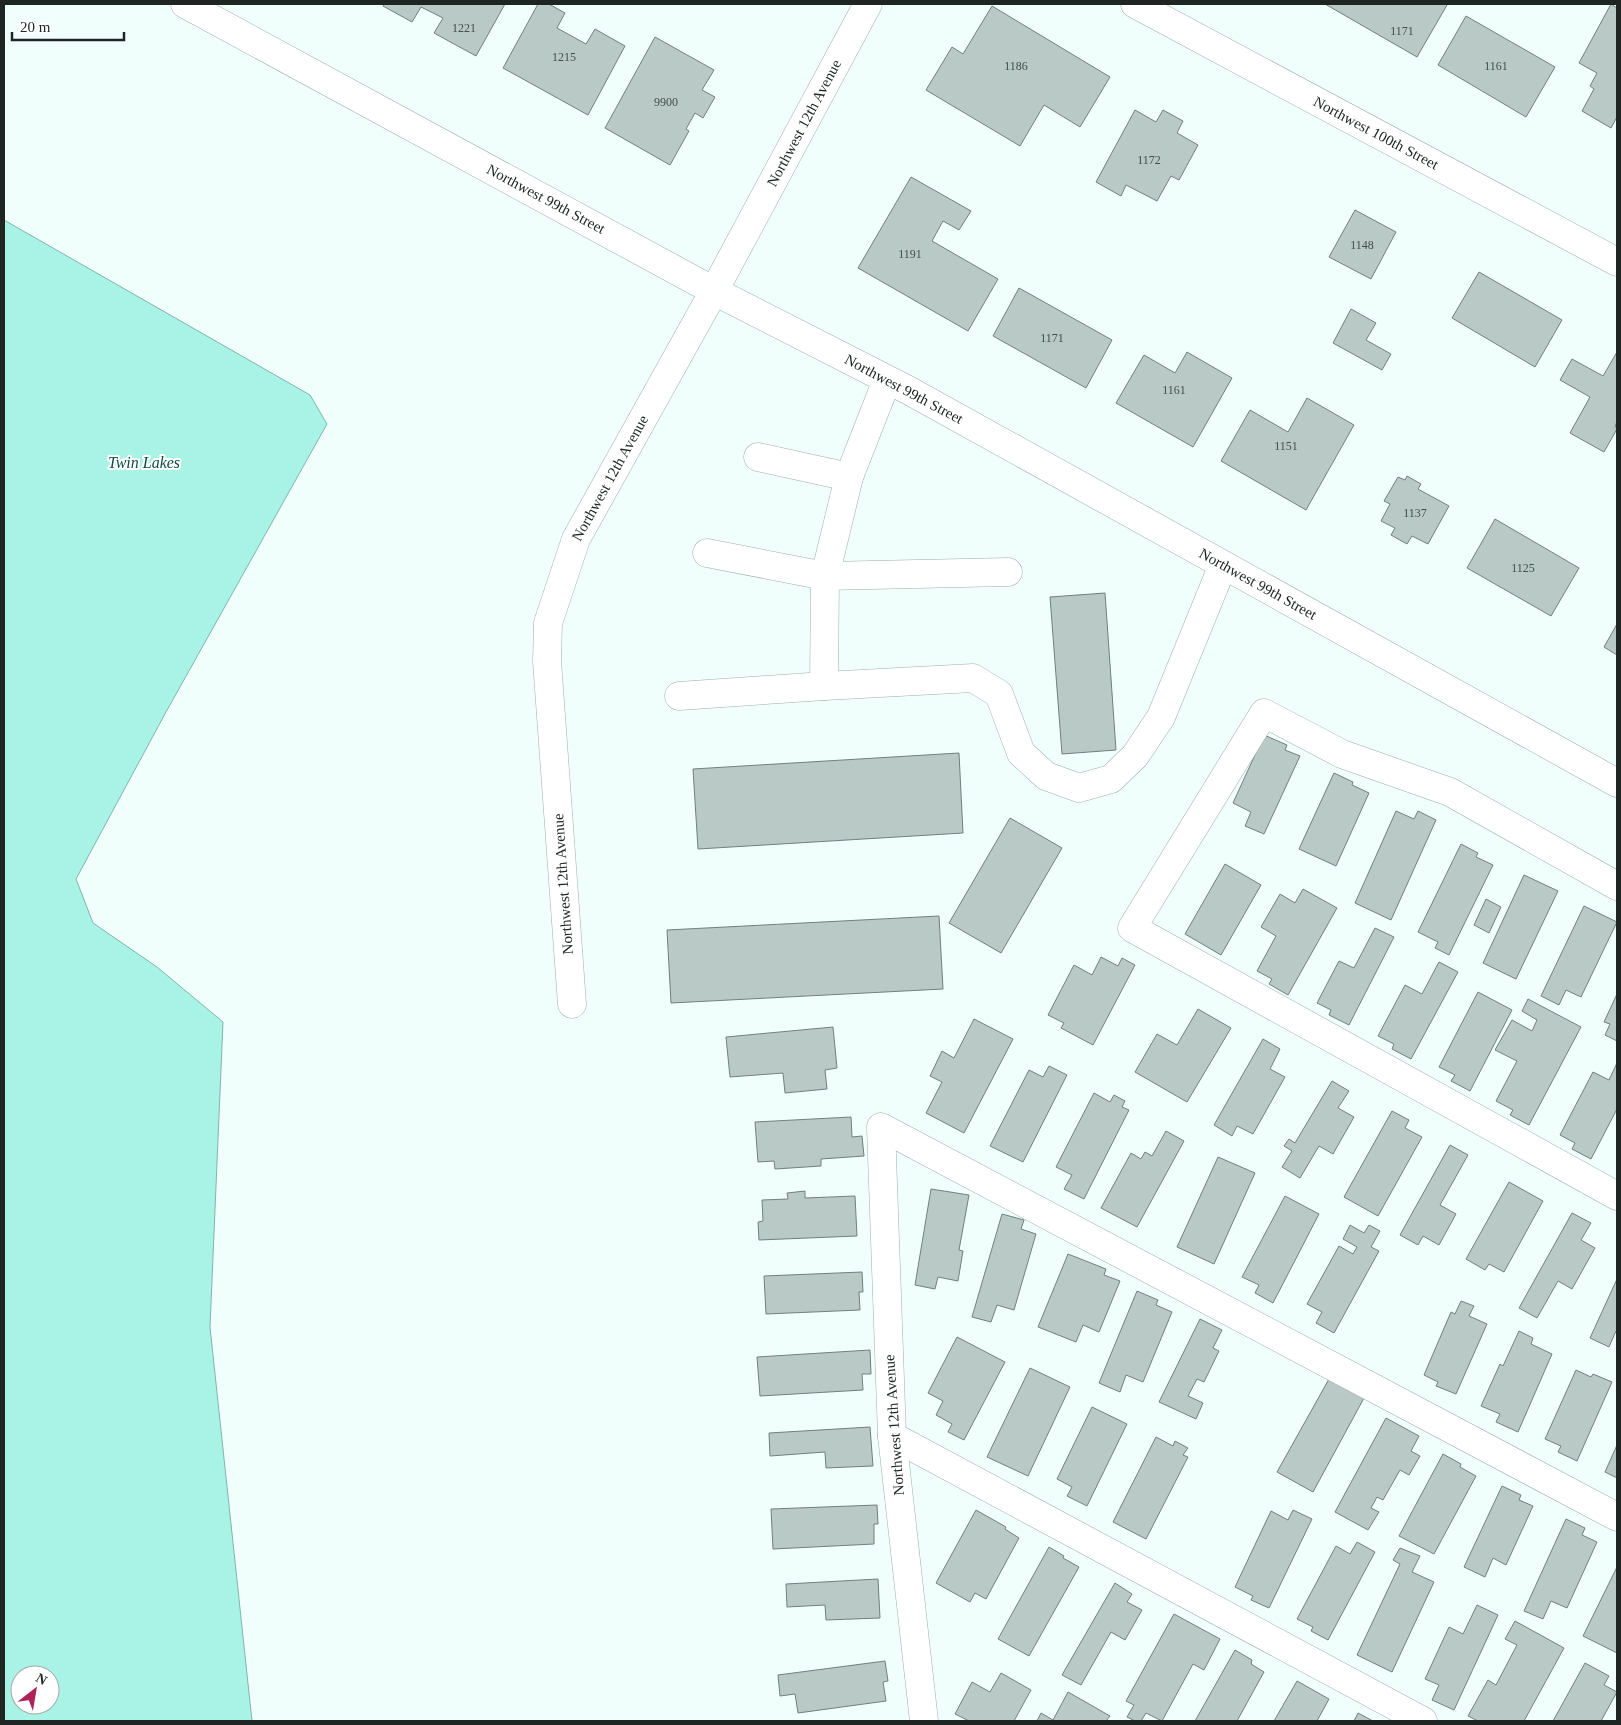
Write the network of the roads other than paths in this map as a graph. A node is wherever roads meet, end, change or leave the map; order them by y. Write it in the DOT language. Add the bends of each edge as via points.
graph roads {
  1 [pos="185,4"];
  2 [pos="868,4"];
  3 [pos="1135,4"];
  4 [pos="1617,262"];
  5 [pos="714,291"];
  6 [pos="887,380"];
  7 [pos="758,457"];
  8 [pos="849,478"];
  9 [pos="707,553"];
  10 [pos="1223,565"];
  11 [pos="1008,572"];
  12 [pos="825,576"];
  13 [pos="824,686"];
  14 [pos="679,696"];
  15 [pos="1617,783"];
  16 [pos="1617,886"];
  17 [pos="572,1004"];
  18 [pos="1617,1196"];
  19 [pos="892,1436"];
  20 [pos="1617,1518"];
  21 [pos="924,1721"];
  22 [pos="1423,1721"];
  1 -- 5 [label="street, Northwest 99th Street"];
  2 -- 5 [label="street, Northwest 12th Avenue"];
  3 -- 4 [label="street, Northwest 100th Street"];
  5 -- 6 [label="street, Northwest 99th Street"];
  5 -- 17 [label="street, Northwest 12th Avenue" via="576,539 548,623 546,661"];
  6 -- 8 [label="street"];
  6 -- 10 [label="street, Northwest 99th Street"];
  7 -- 8 [label="street"];
  8 -- 12 [label="street"];
  9 -- 12 [label="street"];
  10 -- 13 [label="street" via="1161,717 1135,756 1111,779 1079,788 1046,776 1021,753 999,694 973,678"];
  10 -- 15 [label="street, Northwest 99th Street"];
  11 -- 12 [label="street"];
  12 -- 13 [label="street"];
  13 -- 14 [label="street"];
  16 -- 18 [label="street" via="1450,792 1342,754 1264,713 1132,928"];
  19 -- 20 [label="street, Northwest 12th Avenue" via="881,1127"];
  19 -- 21 [label="street, Northwest 12th Avenue"];
  19 -- 22 [label="street"];
}
